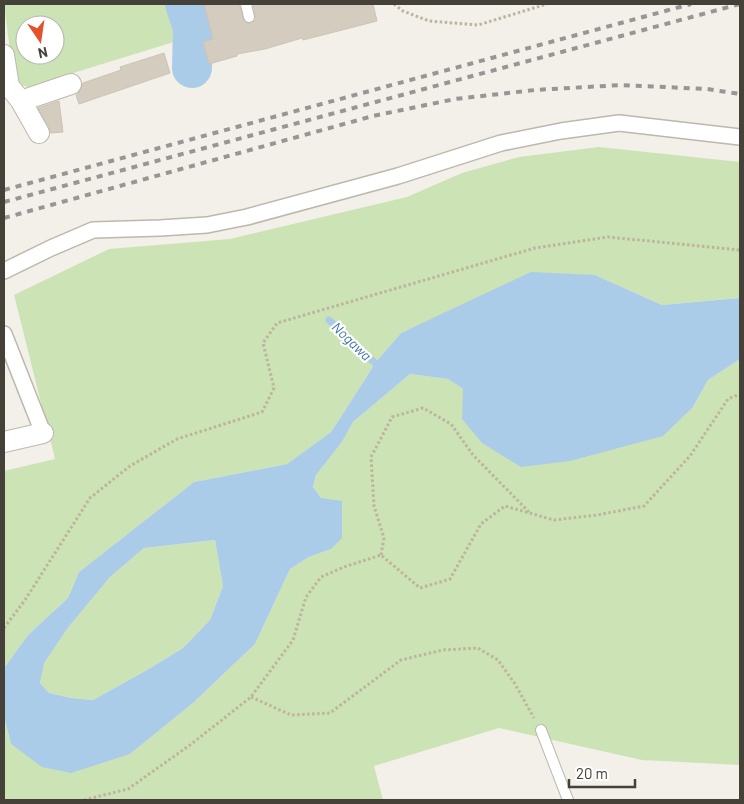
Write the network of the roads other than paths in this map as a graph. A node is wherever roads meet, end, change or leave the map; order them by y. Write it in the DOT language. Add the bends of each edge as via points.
graph roads {
  1 [pos="246,4"];
  2 [pos="249,16"];
  3 [pos="4,54"];
  4 [pos="71,84"];
  5 [pos="22,101"];
  6 [pos="40,133"];
  7 [pos="740,137"];
  8 [pos="4,271"];
  9 [pos="4,334"];
  10 [pos="43,433"];
  11 [pos="4,442"];
  12 [pos="541,730"];
  13 [pos="568,800"];
  1 -- 2 [label="lane"];
  3 -- 5 [label="street" via="9,86"];
  4 -- 5 [label="street"];
  5 -- 6 [label="street"];
  7 -- 8 [label="street" via="619,123 561,131 501,143 398,176 207,225 93,230"];
  9 -- 10 [label="street"];
  10 -- 11 [label="street"];
  12 -- 13 [label="lane"];
}
